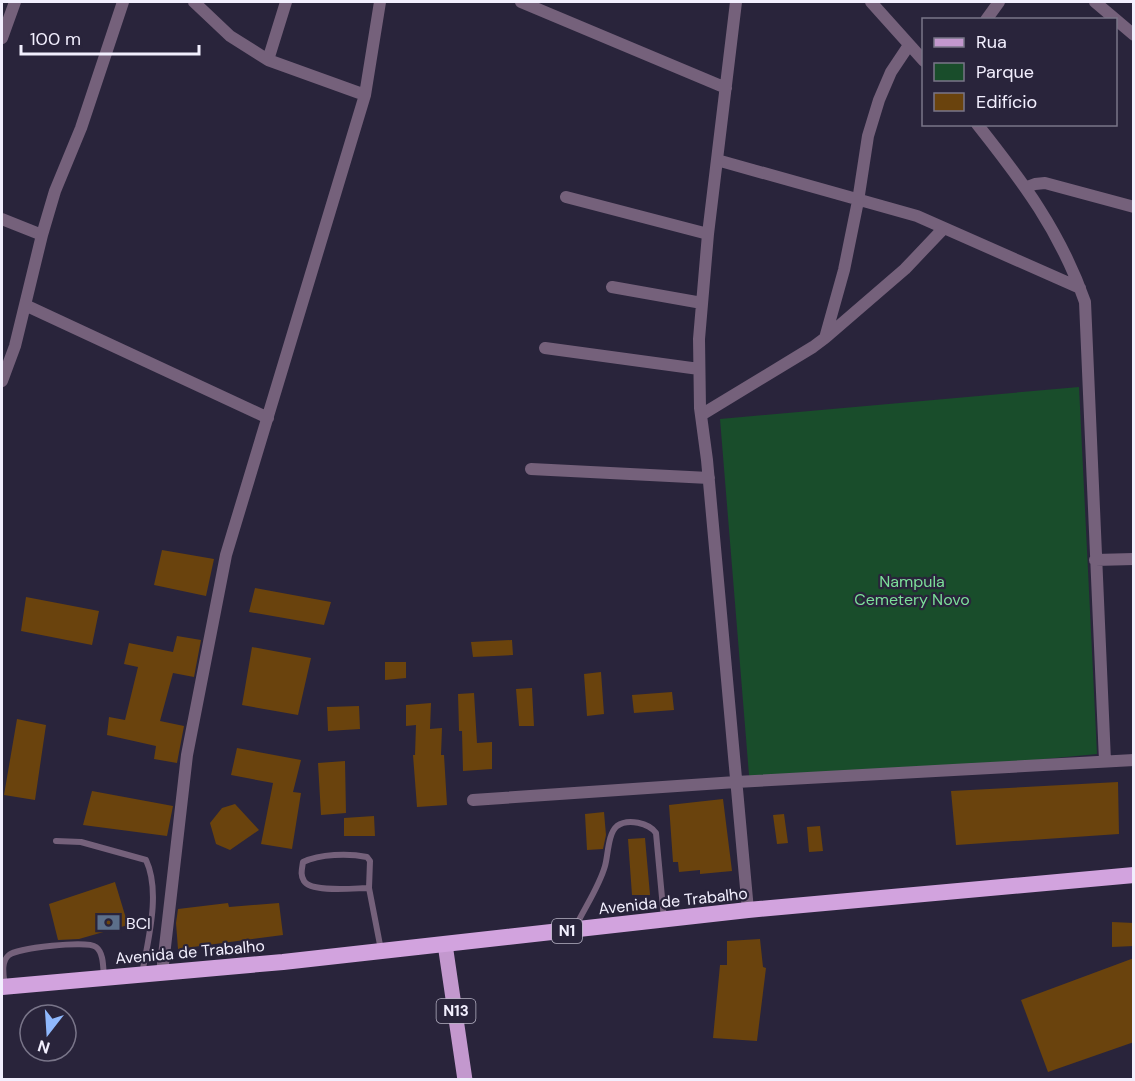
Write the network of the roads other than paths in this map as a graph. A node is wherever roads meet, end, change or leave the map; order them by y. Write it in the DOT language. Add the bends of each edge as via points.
graph roads {
  1 [pos="15,2"];
  2 [pos="123,2"];
  3 [pos="194,2"];
  4 [pos="286,2"];
  5 [pos="380,2"];
  6 [pos="521,2"];
  7 [pos="736,2"];
  8 [pos="871,2"];
  9 [pos="999,2"];
  10 [pos="1095,2"];
  11 [pos="987,18"];
  12 [pos="1114,18"];
  13 [pos="1117,21"];
  14 [pos="1134,35"];
  15 [pos="2,38"];
  16 [pos="909,45"];
  17 [pos="922,59"];
  18 [pos="268,60"];
  19 [pos="726,88"];
  20 [pos="365,95"];
  21 [pos="979,126"];
  22 [pos="717,160"];
  23 [pos="1027,187"];
  24 [pos="566,197"];
  25 [pos="858,201"];
  26 [pos="1134,207"];
  27 [pos="2,219"];
  28 [pos="943,229"];
  29 [pos="708,234"];
  30 [pos="42,235"];
  31 [pos="612,287"];
  32 [pos="1080,288"];
  33 [pos="702,303"];
  34 [pos="25,305"];
  35 [pos="825,338"];
  36 [pos="545,348"];
  37 [pos="699,369"];
  38 [pos="2,381"];
  39 [pos="701,415"];
  40 [pos="268,418"];
  41 [pos="531,469"];
  42 [pos="708,478"];
  43 [pos="1134,559"];
  44 [pos="1095,560"];
  45 [pos="1134,760"];
  46 [pos="1105,761"];
  47 [pos="736,782"];
  48 [pos="473,800"];
  49 [pos="56,841"];
  50 [pos="1134,875"];
  51 [pos="369,888"];
  52 [pos="748,910"];
  53 [pos="664,920"];
  54 [pos="574,930"];
  55 [pos="445,944"];
  56 [pos="381,951"];
  57 [pos="162,973"];
  58 [pos="142,975"];
  59 [pos="104,978"];
  60 [pos="3,987"];
  61 [pos="465,1080"];
  1 -- 15 [label="street"];
  2 -- 30 [label="street"];
  3 -- 18 [label="street" via="230,36"];
  4 -- 18 [label="street"];
  5 -- 20 [label="street"];
  6 -- 19 [label="street"];
  7 -- 19 [label="street"];
  8 -- 16 [label="street"];
  9 -- 11 [label="street"];
  10 -- 12 [label="street"];
  13 -- 14 [label="street"];
  16 -- 17 [label="street"];
  16 -- 25 [label="street" via="879,100 868,136"];
  18 -- 20 [label="street"];
  19 -- 22 [label="street"];
  20 -- 40 [label="street"];
  21 -- 23 [label="street"];
  22 -- 25 [label="street"];
  22 -- 29 [label="street"];
  23 -- 26 [label="street" via="1045,183"];
  23 -- 32 [label="street"];
  24 -- 29 [label="street"];
  25 -- 28 [label="street" via="916,216"];
  25 -- 35 [label="street"];
  27 -- 30 [label="street"];
  28 -- 32 [label="street"];
  28 -- 35 [label="street" via="905,269"];
  29 -- 33 [label="street"];
  30 -- 34 [label="street"];
  31 -- 33 [label="street"];
  32 -- 44 [label="street" via="1087,332"];
  33 -- 37 [label="street"];
  34 -- 38 [label="street"];
  34 -- 40 [label="street"];
  35 -- 39 [label="street"];
  36 -- 37 [label="street"];
  37 -- 39 [label="street"];
  39 -- 42 [label="street"];
  40 -- 57 [label="street" via="226,555 189,743"];
  41 -- 42 [label="street"];
  42 -- 47 [label="street"];
  43 -- 44 [label="street"];
  44 -- 46 [label="street"];
  45 -- 46 [label="street"];
  46 -- 47 [label="street"];
  47 -- 48 [label="street"];
  47 -- 52 [label="street"];
  49 -- 58 [label="lane" via="81,842 146,860 153,880"];
  50 -- 52 [label="highway, Avenida de Trabalho / N1"];
  51 -- 51 [label="lane" via="315,888 303,881 303,862 313,857 367,857"];
  51 -- 56 [label="lane"];
  52 -- 53 [label="highway, Avenida de Trabalho / N1"];
  53 -- 54 [label="highway, Avenida de Trabalho / N1"];
  53 -- 54 [label="lane" via="656,832 642,824 626,823 614,831 604,870"];
  54 -- 55 [label="highway, Avenida de Trabalho / N1"];
  55 -- 56 [label="highway, Avenida de Trabalho / N1"];
  55 -- 61 [label="main road, N13"];
  56 -- 57 [label="highway, Avenida de Trabalho / N1"];
  57 -- 58 [label="highway, Avenida de Trabalho / N1"];
  58 -- 59 [label="highway, Avenida de Trabalho / N1"];
  59 -- 60 [label="highway, Avenida de Trabalho / N1"];
  59 -- 60 [label="lane" via="102,956 95,946 37,948 10,954 3,968"];
}
